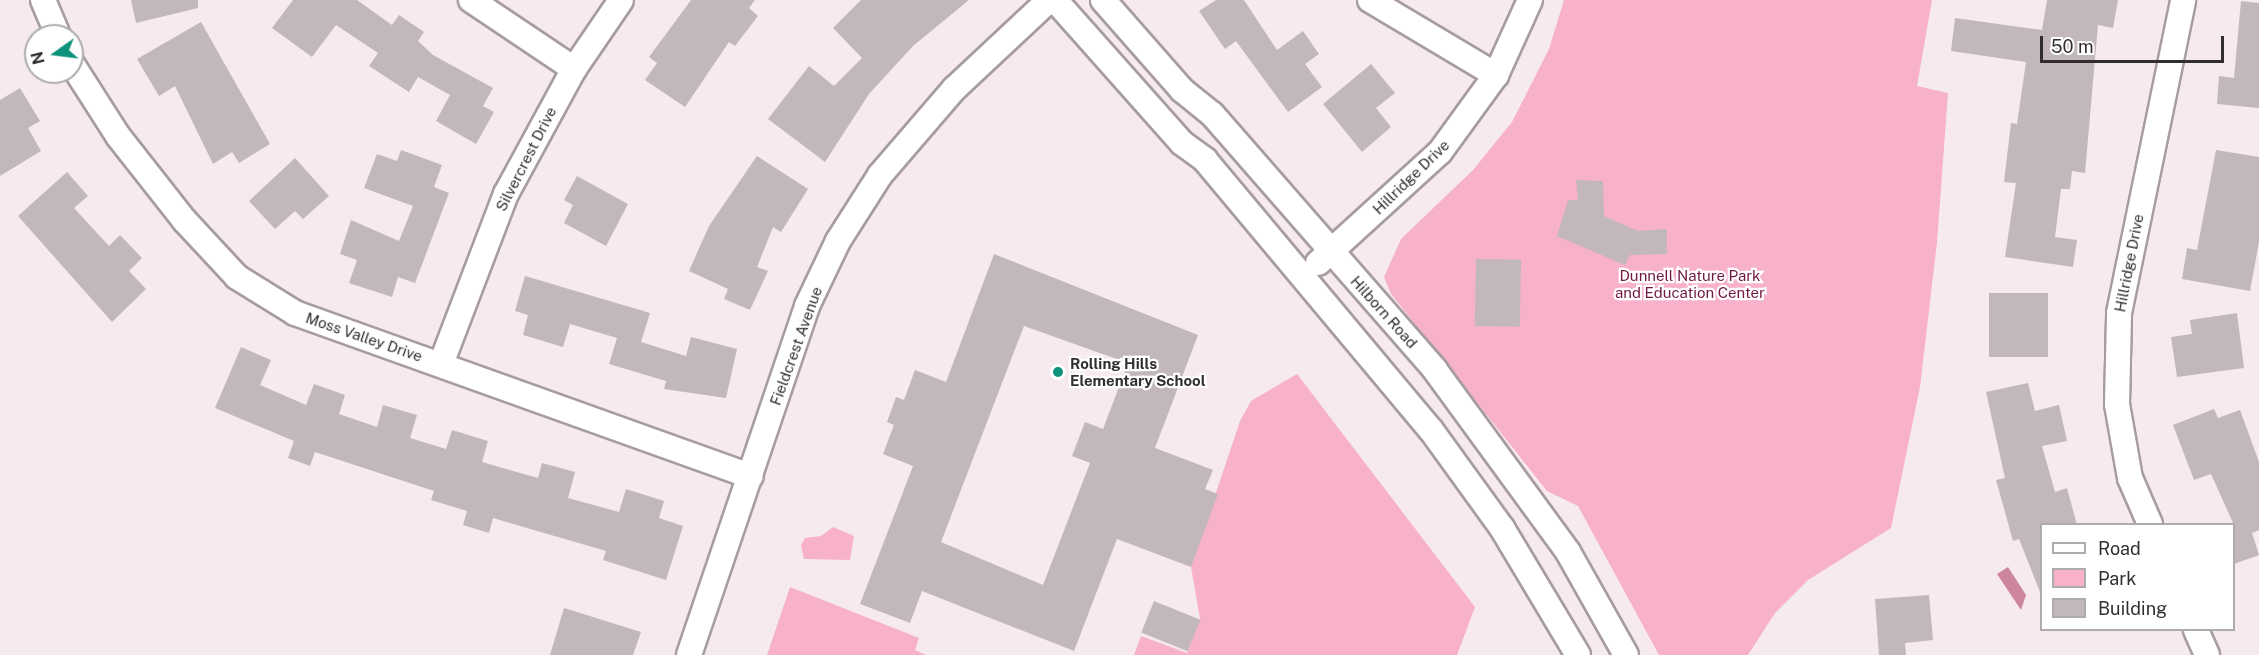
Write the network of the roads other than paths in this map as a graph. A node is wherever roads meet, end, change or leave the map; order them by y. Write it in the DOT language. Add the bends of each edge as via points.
graph roads {
  1 [pos="43,0"];
  2 [pos="471,0"];
  3 [pos="621,0"];
  4 [pos="1049,0"];
  5 [pos="1055,0"];
  6 [pos="1103,0"];
  7 [pos="1370,0"];
  8 [pos="1530,0"];
  9 [pos="2182,0"];
  10 [pos="53,24"];
  11 [pos="574,69"];
  12 [pos="1496,75"];
  13 [pos="84,82"];
  14 [pos="1331,252"];
  15 [pos="1305,275"];
  16 [pos="441,364"];
  17 [pos="751,476"];
  18 [pos="2149,523"];
  19 [pos="2196,631"];
  20 [pos="689,655"];
  21 [pos="1578,655"];
  22 [pos="1626,655"];
  23 [pos="2207,655"];
  1 -- 10 [label="street"];
  2 -- 11 [label="street"];
  3 -- 11 [label="street, Silvercrest Drive"];
  4 -- 17 [label="street, Fieldcrest Avenue" via="954,89 880,175 856,213 807,306"];
  5 -- 15 [label="street"];
  6 -- 14 [label="street, Hilborn Road" via="1182,90 1212,114"];
  7 -- 12 [label="street"];
  8 -- 12 [label="street, Hillridge Drive"];
  9 -- 18 [label="street, Hillridge Drive" via="2119,312 2117,404 2130,478"];
  11 -- 16 [label="street, Silvercrest Drive" via="506,194"];
  12 -- 14 [label="street, Hillridge Drive" via="1440,153"];
  13 -- 16 [label="street, Moss Valley Drive" via="124,144 237,277 295,313"];
  14 -- 15 [label="street, Hillridge Drive"];
  14 -- 22 [label="street, Hilborn Road" via="1435,370 1510,469 1568,552"];
  15 -- 21 [label="street" via="1502,528"];
  16 -- 17 [label="street, Moss Valley Drive"];
  17 -- 20 [label="street, Fieldcrest Avenue"];
  19 -- 23 [label="street"];
}
